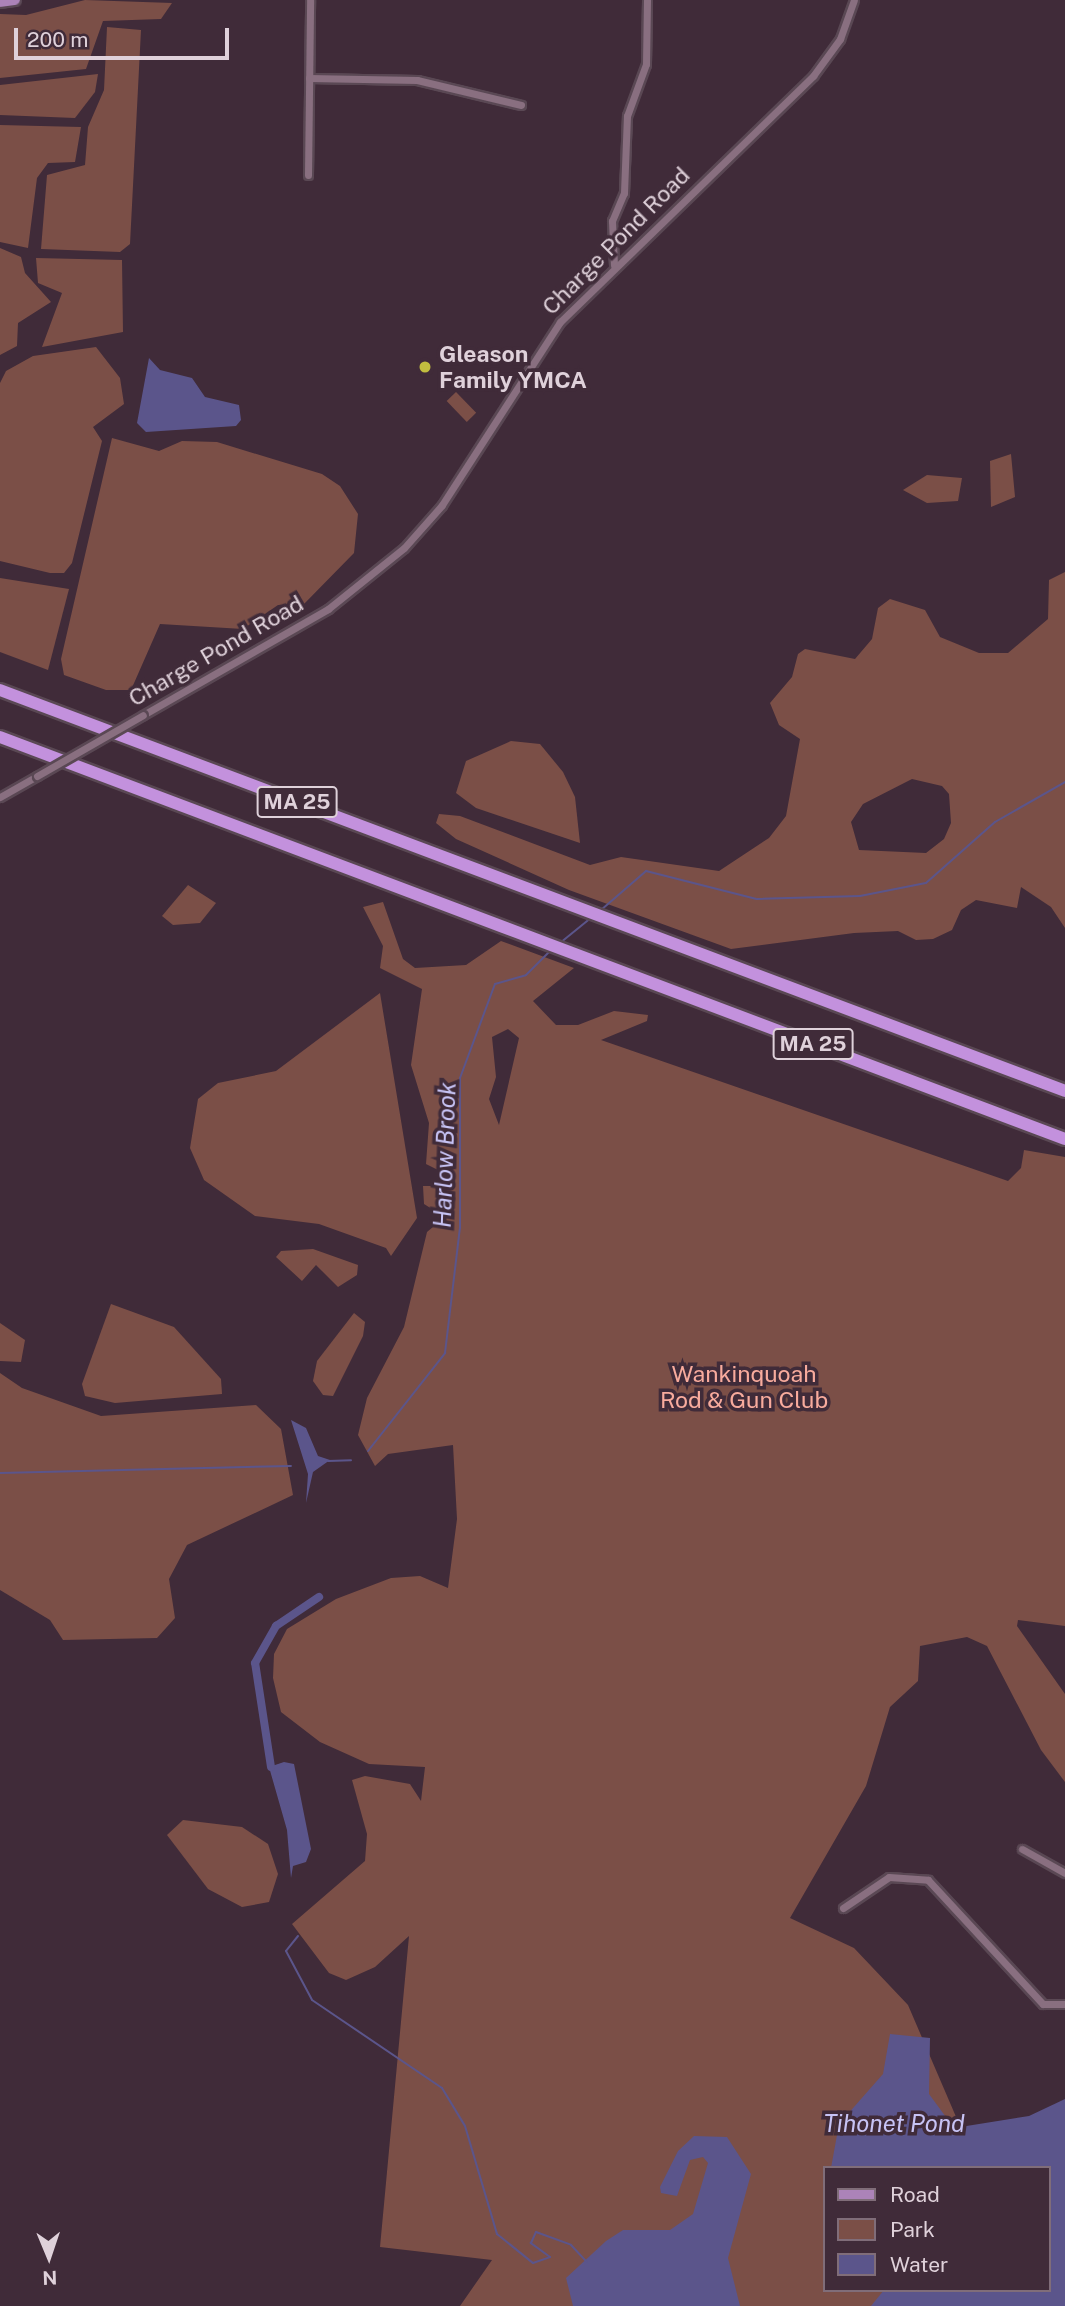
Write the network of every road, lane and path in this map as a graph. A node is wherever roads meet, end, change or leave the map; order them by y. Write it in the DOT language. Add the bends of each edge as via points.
graph roads {
  1 [pos="15,0"];
  2 [pos="310,0"];
  3 [pos="647,0"];
  4 [pos="854,0"];
  5 [pos="0,2"];
  6 [pos="309,78"];
  7 [pos="521,105"];
  8 [pos="307,175"];
  9 [pos="614,265"];
  10 [pos="0,690"];
  11 [pos="0,737"];
  12 [pos="0,797"];
  13 [pos="1065,1091"];
  14 [pos="1065,1139"];
  15 [pos="1021,1849"];
  16 [pos="1065,1873"];
  17 [pos="843,1908"];
  18 [pos="1065,2004"];
  1 -- 5 [label="main road"];
  2 -- 6 [label="street"];
  3 -- 9 [label="street" via="646,64 627,116 624,193 612,221"];
  4 -- 9 [label="street, Charge Pond Road" via="840,39 813,76"];
  6 -- 7 [label="street" via="425,81"];
  6 -- 8 [label="street"];
  9 -- 12 [label="street, Charge Pond Road, bridge" via="551,333 448,496 397,556 328,609"];
  10 -- 13 [label="highway, MA 25"];
  11 -- 14 [label="highway, MA 25"];
  15 -- 16 [label="street"];
  17 -- 18 [label="street" via="888,1877 928,1880 1043,2004"];
}
